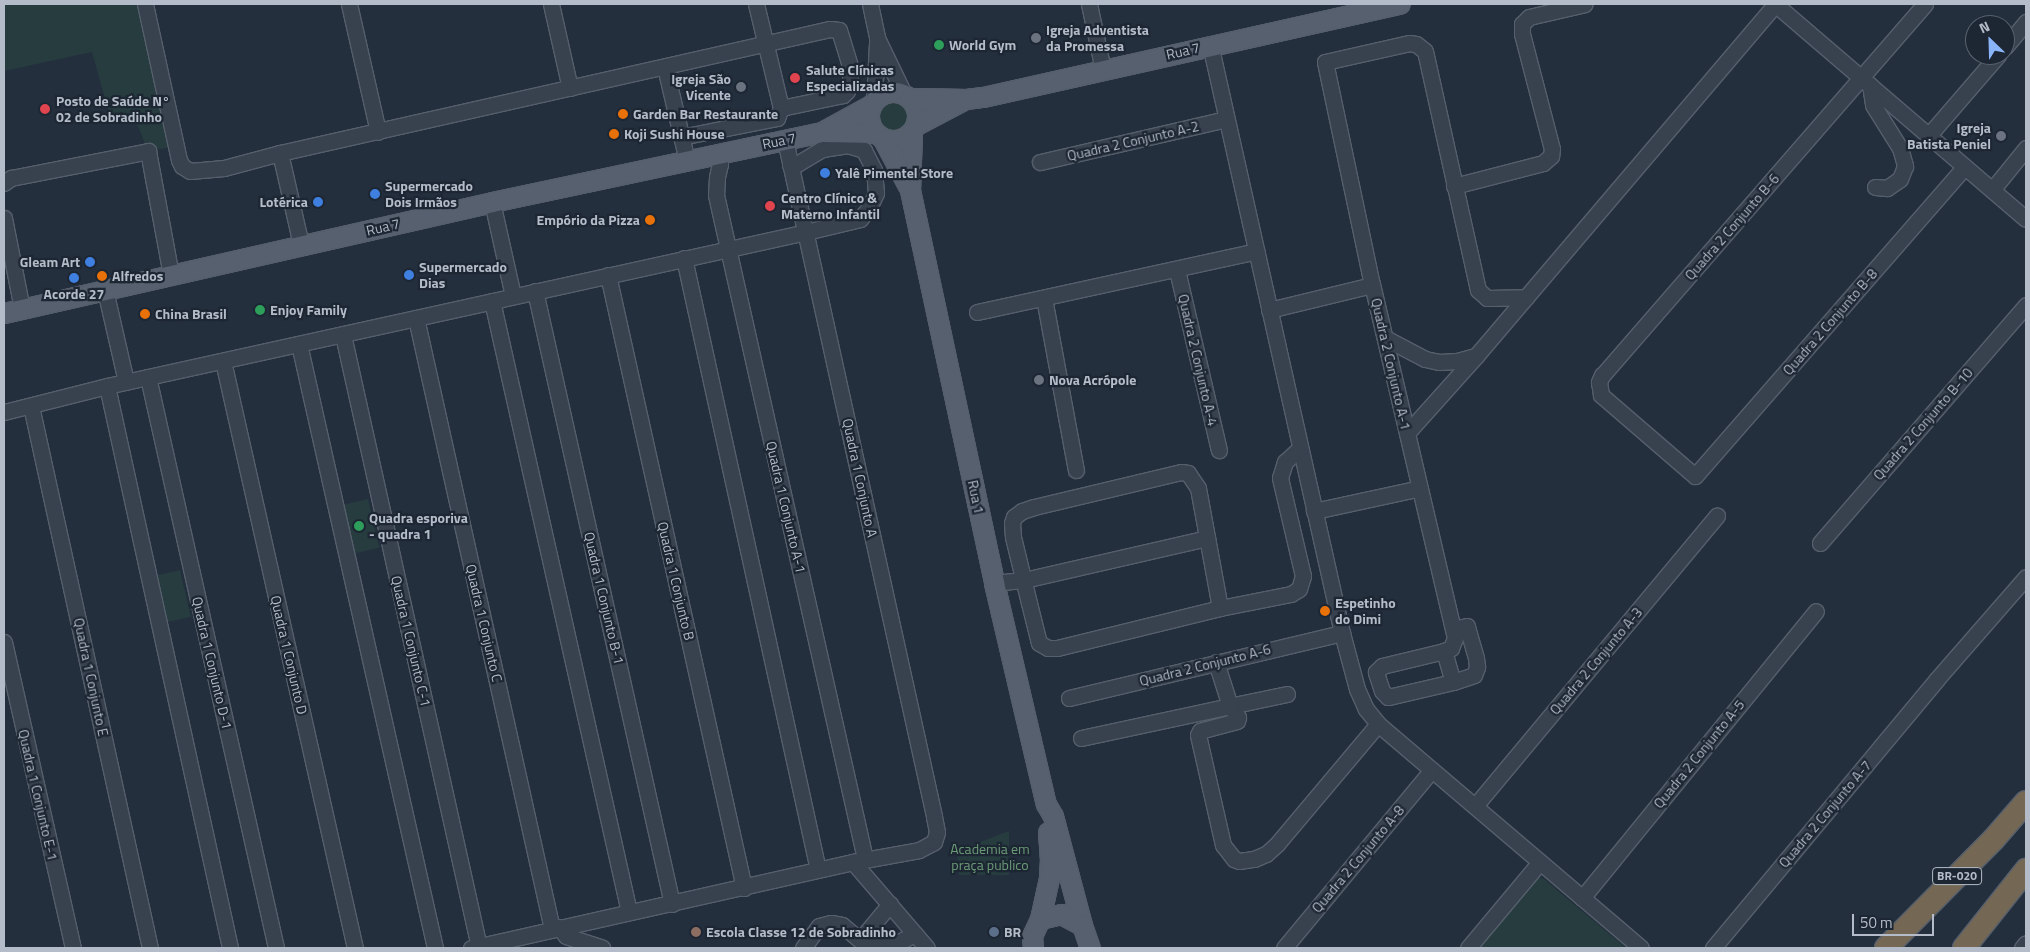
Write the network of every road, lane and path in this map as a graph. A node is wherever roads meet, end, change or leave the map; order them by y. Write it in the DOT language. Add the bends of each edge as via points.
graph roads {
  1 [pos="145,4"];
  2 [pos="349,4"];
  3 [pos="551,4"];
  4 [pos="756,4"];
  5 [pos="870,4"];
  6 [pos="1089,4"];
  7 [pos="1400,4"];
  8 [pos="1585,4"];
  9 [pos="1776,4"];
  10 [pos="1925,4"];
  11 [pos="2026,22"];
  12 [pos="2015,35"];
  13 [pos="877,38"];
  14 [pos="1210,44"];
  15 [pos="765,45"];
  16 [pos="1989,65"];
  17 [pos="665,67"];
  18 [pos="1103,70"];
  19 [pos="1866,81"];
  20 [pos="570,88"];
  21 [pos="907,96"];
  22 [pos="966,99"];
  23 [pos="873,103"];
  24 [pos="780,108"];
  25 [pos="1226,119"];
  26 [pos="914,128"];
  27 [pos="378,132"];
  28 [pos="822,132"];
  29 [pos="1929,135"];
  30 [pos="879,136"];
  31 [pos="681,137"];
  32 [pos="785,140"];
  33 [pos="2026,148"];
  34 [pos="280,153"];
  35 [pos="719,154"];
  36 [pos="687,161"];
  37 [pos="1040,162"];
  38 [pos="790,164"];
  39 [pos="1965,167"];
  40 [pos="4,183"];
  41 [pos="1454,186"];
  42 [pos="1876,187"];
  43 [pos="910,190"];
  44 [pos="1992,190"];
  45 [pos="492,202"];
  46 [pos="4,218"];
  47 [pos="2026,219"];
  48 [pos="806,232"];
  49 [pos="301,245"];
  50 [pos="728,248"];
  51 [pos="1256,251"];
  52 [pos="684,258"];
  53 [pos="1177,270"];
  54 [pos="171,275"];
  55 [pos="608,275"];
  56 [pos="1372,285"];
  57 [pos="105,290"];
  58 [pos="535,291"];
  59 [pos="513,296"];
  60 [pos="1526,297"];
  61 [pos="1044,298"];
  62 [pos="492,301"];
  63 [pos="2026,305"];
  64 [pos="1269,310"];
  65 [pos="13,311"];
  66 [pos="977,312"];
  67 [pos="416,318"];
  68 [pos="343,335"];
  69 [pos="1385,338"];
  70 [pos="299,344"];
  71 [pos="1476,356"];
  72 [pos="223,361"];
  73 [pos="148,377"];
  74 [pos="126,382"];
  75 [pos="107,386"];
  76 [pos="32,406"];
  77 [pos="4,412"];
  78 [pos="1407,434"];
  79 [pos="1300,448"];
  80 [pos="1219,450"];
  81 [pos="1076,470"];
  82 [pos="1695,476"];
  83 [pos="1420,488"];
  84 [pos="1314,511"];
  85 [pos="1717,516"];
  86 [pos="1207,538"];
  87 [pos="1820,543"];
  88 [pos="2026,577"];
  89 [pos="1024,580"];
  90 [pos="994,583"];
  91 [pos="1220,608"];
  92 [pos="1816,611"];
  93 [pos="1453,630"];
  94 [pos="1342,633"];
  95 [pos="4,642"];
  96 [pos="1444,651"];
  97 [pos="1216,662"];
  98 [pos="1453,682"];
  99 [pos="1287,694"];
  100 [pos="1069,698"];
  101 [pos="1230,706"];
  102 [pos="1378,724"];
  103 [pos="1081,738"];
  104 [pos="1432,770"];
  105 [pos="2026,802"];
  106 [pos="1046,804"];
  107 [pos="1475,806"];
  108 [pos="859,860"];
  109 [pos="1540,862"];
  110 [pos="818,870"];
  111 [pos="2026,870"];
  112 [pos="744,888"];
  113 [pos="1582,898"];
  114 [pos="672,904"];
  115 [pos="890,904"];
  116 [pos="629,912"];
  117 [pos="1082,925"];
  118 [pos="556,928"];
  119 [pos="915,934"];
  120 [pos="1031,938"];
  121 [pos="860,940"];
  122 [pos="2026,944"];
  123 [pos="73,948"];
  124 [pos="150,948"];
  125 [pos="230,948"];
  126 [pos="276,948"];
  127 [pos="354,948"];
  128 [pos="435,948"];
  129 [pos="475,948"];
  130 [pos="602,948"];
  131 [pos="803,948"];
  132 [pos="927,948"];
  133 [pos="1090,948"];
  134 [pos="1284,948"];
  135 [pos="1468,948"];
  136 [pos="1641,948"];
  137 [pos="1713,948"];
  138 [pos="1886,948"];
  139 [pos="1964,948"];
  140 [pos="2022,948"];
  1 -- 34 [label="street" via="182,166 190,172 199,172"];
  2 -- 27 [label="street"];
  3 -- 20 [label="street"];
  4 -- 15 [label="street"];
  5 -- 13 [label="street"];
  6 -- 18 [label="street"];
  7 -- 14 [label="main road, Rua 7"];
  8 -- 41 [label="street" via="1529,17 1522,24 1551,156 1543,163"];
  9 -- 19 [label="street"];
  9 -- 60 [label="street"];
  10 -- 19 [label="street, Quadra 2 Conjunto B-6"];
  11 -- 12 [label="street"];
  13 -- 21 [label="street"];
  13 -- 23 [label="street"];
  14 -- 18 [label="main road, Rua 7"];
  14 -- 25 [label="street"];
  15 -- 17 [label="street"];
  15 -- 24 [label="street"];
  15 -- 24 [label="street" via="836,28 842,36 848,59 850,83 843,95"];
  16 -- 29 [label="street"];
  17 -- 20 [label="street"];
  17 -- 31 [label="street"];
  18 -- 22 [label="main road, Rua 7"];
  19 -- 29 [label="street"];
  19 -- 42 [label="street" via="1874,105 1900,148 1904,166 1900,179 1887,188"];
  19 -- 82 [label="street, Quadra 2 Conjunto B-6" via="1602,375 1599,382 1601,395"];
  20 -- 27 [label="street"];
  21 -- 22 [label="main road, Rua 7"];
  21 -- 23 [label="main road" via="888,92"];
  21 -- 26 [label="main road" via="917,110"];
  22 -- 26 [label="main road, Rua 7"];
  23 -- 28 [label="main road, Rua 7"];
  23 -- 30 [label="main road" via="869,119"];
  24 -- 31 [label="street" via="777,118 772,120"];
  25 -- 37 [label="street, Quadra 2 Conjunto A-2"];
  25 -- 51 [label="street"];
  26 -- 30 [label="main road" via="899,140"];
  26 -- 43 [label="main road, Rua 1"];
  27 -- 34 [label="street"];
  28 -- 30 [label="main road, Rua 7"];
  28 -- 32 [label="main road, Rua 7"];
  29 -- 39 [label="street"];
  30 -- 43 [label="main road, Rua 1"];
  31 -- 36 [label="street"];
  32 -- 35 [label="main road, Rua 7"];
  32 -- 38 [label="street, Quadra 1 Conjunto A"];
  33 -- 44 [label="street"];
  34 -- 49 [label="street"];
  35 -- 36 [label="main road, Rua 7"];
  35 -- 50 [label="street, Quadra 1 Conjunto A-1" via="716,195"];
  36 -- 45 [label="main road, Rua 7"];
  38 -- 48 [label="street, Quadra 1 Conjunto A"];
  38 -- 48 [label="street" via="798,164 822,149 848,145 864,150 874,170 876,193 860,219"];
  39 -- 44 [label="street"];
  39 -- 82 [label="street, Quadra 2 Conjunto B-8"];
  40 -- 54 [label="street" via="11,178 148,151"];
  41 -- 56 [label="street" via="1425,51 1409,43 1325,62"];
  41 -- 60 [label="street" via="1478,290 1487,298"];
  43 -- 90 [label="main road, Rua 1"];
  44 -- 47 [label="street"];
  45 -- 49 [label="main road, Rua 7"];
  45 -- 59 [label="street"];
  46 -- 65 [label="street"];
  48 -- 50 [label="street"];
  48 -- 108 [label="street, Quadra 1 Conjunto A" via="937,832 934,842 919,850"];
  49 -- 54 [label="main road, Rua 7"];
  50 -- 52 [label="street"];
  50 -- 108 [label="street, Quadra 1 Conjunto A-1"];
  51 -- 53 [label="street"];
  51 -- 64 [label="street"];
  52 -- 55 [label="street"];
  52 -- 110 [label="street"];
  53 -- 61 [label="street"];
  53 -- 80 [label="street, Quadra 2 Conjunto A-4"];
  54 -- 57 [label="main road, Rua 7"];
  55 -- 58 [label="street"];
  55 -- 112 [label="street, Quadra 1 Conjunto B"];
  56 -- 64 [label="street, Quadra 2 Conjunto A-1"];
  56 -- 69 [label="street, Quadra 2 Conjunto A-1"];
  57 -- 65 [label="main road, Rua 7"];
  57 -- 74 [label="street"];
  58 -- 59 [label="street"];
  58 -- 114 [label="street, Quadra 1 Conjunto B-1"];
  59 -- 62 [label="street"];
  60 -- 71 [label="street"];
  61 -- 66 [label="street"];
  61 -- 81 [label="street"];
  62 -- 67 [label="street"];
  62 -- 116 [label="street"];
  63 -- 87 [label="street, Quadra 2 Conjunto B-10"];
  64 -- 79 [label="street"];
  67 -- 68 [label="street"];
  67 -- 118 [label="street, Quadra 1 Conjunto C"];
  68 -- 70 [label="street"];
  68 -- 129 [label="street, Quadra 1 Conjunto C-1"];
  69 -- 71 [label="street" via="1432,360 1456,361"];
  69 -- 78 [label="street, Quadra 2 Conjunto A-1"];
  70 -- 72 [label="street"];
  70 -- 128 [label="street"];
  71 -- 78 [label="street"];
  72 -- 73 [label="street"];
  72 -- 127 [label="street, Quadra 1 Conjunto D"];
  73 -- 74 [label="street"];
  73 -- 126 [label="street, Quadra 1 Conjunto D-1"];
  74 -- 75 [label="street"];
  75 -- 76 [label="street"];
  75 -- 125 [label="street"];
  76 -- 77 [label="street"];
  76 -- 124 [label="street, Quadra 1 Conjunto E"];
  78 -- 83 [label="street, Quadra 2 Conjunto A-1"];
  79 -- 84 [label="street"];
  79 -- 91 [label="street" via="1285,462 1280,478 1299,557 1302,584 1291,594"];
  83 -- 84 [label="street"];
  83 -- 93 [label="street, Quadra 2 Conjunto A-1"];
  84 -- 94 [label="street"];
  85 -- 107 [label="street, Quadra 2 Conjunto A-3"];
  86 -- 89 [label="street"];
  86 -- 89 [label="street" via="1198,488 1188,473 1181,472 1022,511 1012,523"];
  86 -- 91 [label="street"];
  88 -- 137 [label="street, Quadra 2 Conjunto A-7"];
  89 -- 90 [label="street"];
  89 -- 91 [label="street" via="1039,643 1048,648"];
  90 -- 106 [label="main road, Rua 1"];
  92 -- 113 [label="street, Quadra 2 Conjunto A-5"];
  93 -- 96 [label="street" via="1455,644"];
  93 -- 98 [label="street" via="1467,626 1477,667 1474,675"];
  94 -- 97 [label="street, Quadra 2 Conjunto A-6"];
  94 -- 102 [label="street" via="1357,689 1366,709"];
  95 -- 123 [label="street, Quadra 1 Conjunto E-1"];
  96 -- 98 [label="street"];
  96 -- 98 [label="street" via="1382,666 1376,672 1382,691 1388,697"];
  97 -- 100 [label="street, Quadra 2 Conjunto A-6"];
  97 -- 101 [label="street"];
  99 -- 101 [label="street"];
  101 -- 102 [label="street" via="1237,721 1200,732 1197,738 1223,845 1239,861 1266,854 1277,844"];
  101 -- 103 [label="street"];
  102 -- 104 [label="street"];
  104 -- 107 [label="street"];
  104 -- 134 [label="street, Quadra 2 Conjunto A-8"];
  105 -- 138 [label="highway, BR-020"];
  106 -- 117 [label="main road" via="1053,816"];
  106 -- 120 [label="main road" via="1050,860"];
  107 -- 109 [label="street"];
  108 -- 110 [label="street"];
  108 -- 115 [label="street"];
  109 -- 113 [label="street"];
  109 -- 135 [label="street"];
  110 -- 112 [label="street"];
  111 -- 139 [label="highway"];
  112 -- 114 [label="street"];
  113 -- 136 [label="street"];
  114 -- 116 [label="street"];
  115 -- 119 [label="street"];
  115 -- 121 [label="street"];
  116 -- 118 [label="street"];
  117 -- 120 [label="main road" via="1061,914"];
  117 -- 133 [label="main road"];
  118 -- 129 [label="street"];
  118 -- 130 [label="street" via="566,936"];
  119 -- 121 [label="street" via="889,945 874,946"];
  119 -- 132 [label="street"];
  121 -- 131 [label="street" via="842,925 831,923 819,926"];
  122 -- 140 [label="street"];
}
